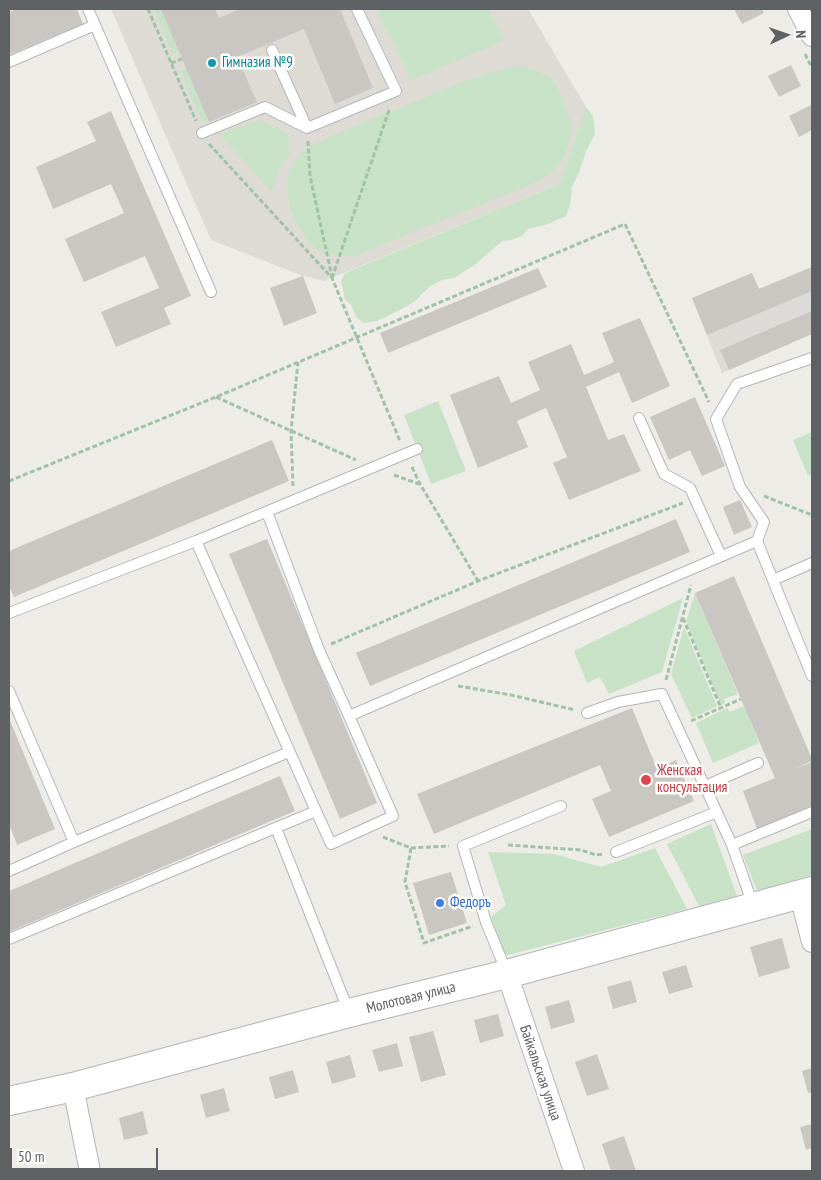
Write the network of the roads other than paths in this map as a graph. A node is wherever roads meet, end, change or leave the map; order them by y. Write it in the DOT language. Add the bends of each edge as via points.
graph roads {
  1 [pos="88,9"];
  2 [pos="357,9"];
  3 [pos="798,9"];
  4 [pos="95,25"];
  5 [pos="812,36"];
  6 [pos="272,50"];
  7 [pos="9,62"];
  8 [pos="307,128"];
  9 [pos="202,133"];
  10 [pos="211,292"];
  11 [pos="812,358"];
  12 [pos="639,418"];
  13 [pos="417,449"];
  14 [pos="267,512"];
  15 [pos="196,540"];
  16 [pos="757,541"];
  17 [pos="721,556"];
  18 [pos="812,563"];
  19 [pos="773,580"];
  20 [pos="9,613"];
  21 [pos="812,676"];
  22 [pos="9,691"];
  23 [pos="587,713"];
  24 [pos="349,716"];
  25 [pos="289,752"];
  26 [pos="758,763"];
  27 [pos="705,786"];
  28 [pos="561,806"];
  29 [pos="316,811"];
  30 [pos="717,812"];
  31 [pos="812,812"];
  32 [pos="276,828"];
  33 [pos="74,842"];
  34 [pos="732,845"];
  35 [pos="616,852"];
  36 [pos="9,871"];
  37 [pos="806,893"];
  38 [pos="754,908"];
  39 [pos="9,939"];
  40 [pos="812,942"];
  41 [pos="507,974"];
  42 [pos="349,1013"];
  43 [pos="73,1087"];
  44 [pos="9,1098"];
  45 [pos="90,1171"];
  46 [pos="574,1171"];
  1 -- 4 [label="lane"];
  2 -- 8 [label="lane" via="396,91"];
  3 -- 5 [label="street"];
  4 -- 7 [label="lane"];
  4 -- 10 [label="lane"];
  6 -- 8 [label="lane"];
  8 -- 9 [label="lane" via="266,107"];
  11 -- 16 [label="lane" via="737,384 716,419 740,487 764,522"];
  12 -- 17 [label="lane" via="664,474 690,488"];
  13 -- 14 [label="lane"];
  14 -- 15 [label="lane"];
  14 -- 24 [label="lane" via="319,650"];
  15 -- 20 [label="lane"];
  15 -- 25 [label="lane"];
  16 -- 17 [label="lane"];
  16 -- 19 [label="lane"];
  17 -- 24 [label="lane"];
  18 -- 19 [label="lane"];
  19 -- 21 [label="lane"];
  22 -- 33 [label="lane"];
  23 -- 27 [label="lane" via="618,702 662,694"];
  24 -- 29 [label="lane" via="393,816 331,844"];
  25 -- 29 [label="lane"];
  25 -- 33 [label="lane"];
  26 -- 27 [label="lane"];
  27 -- 30 [label="lane"];
  28 -- 41 [label="lane" via="467,844 486,922"];
  29 -- 32 [label="lane"];
  30 -- 34 [label="lane"];
  30 -- 35 [label="lane"];
  31 -- 34 [label="lane"];
  32 -- 39 [label="lane"];
  32 -- 42 [label="lane"];
  33 -- 36 [label="lane"];
  34 -- 38 [label="lane"];
  37 -- 38 [label="street, Молотовая улица"];
  37 -- 40 [label="street"];
  38 -- 41 [label="street, Молотовая улица"];
  41 -- 42 [label="street, Молотовая улица"];
  41 -- 46 [label="street, Байкальская улица"];
  42 -- 43 [label="street, Молотовая улица"];
  43 -- 44 [label="street, Молотовая улица"];
  43 -- 45 [label="street"];
}
